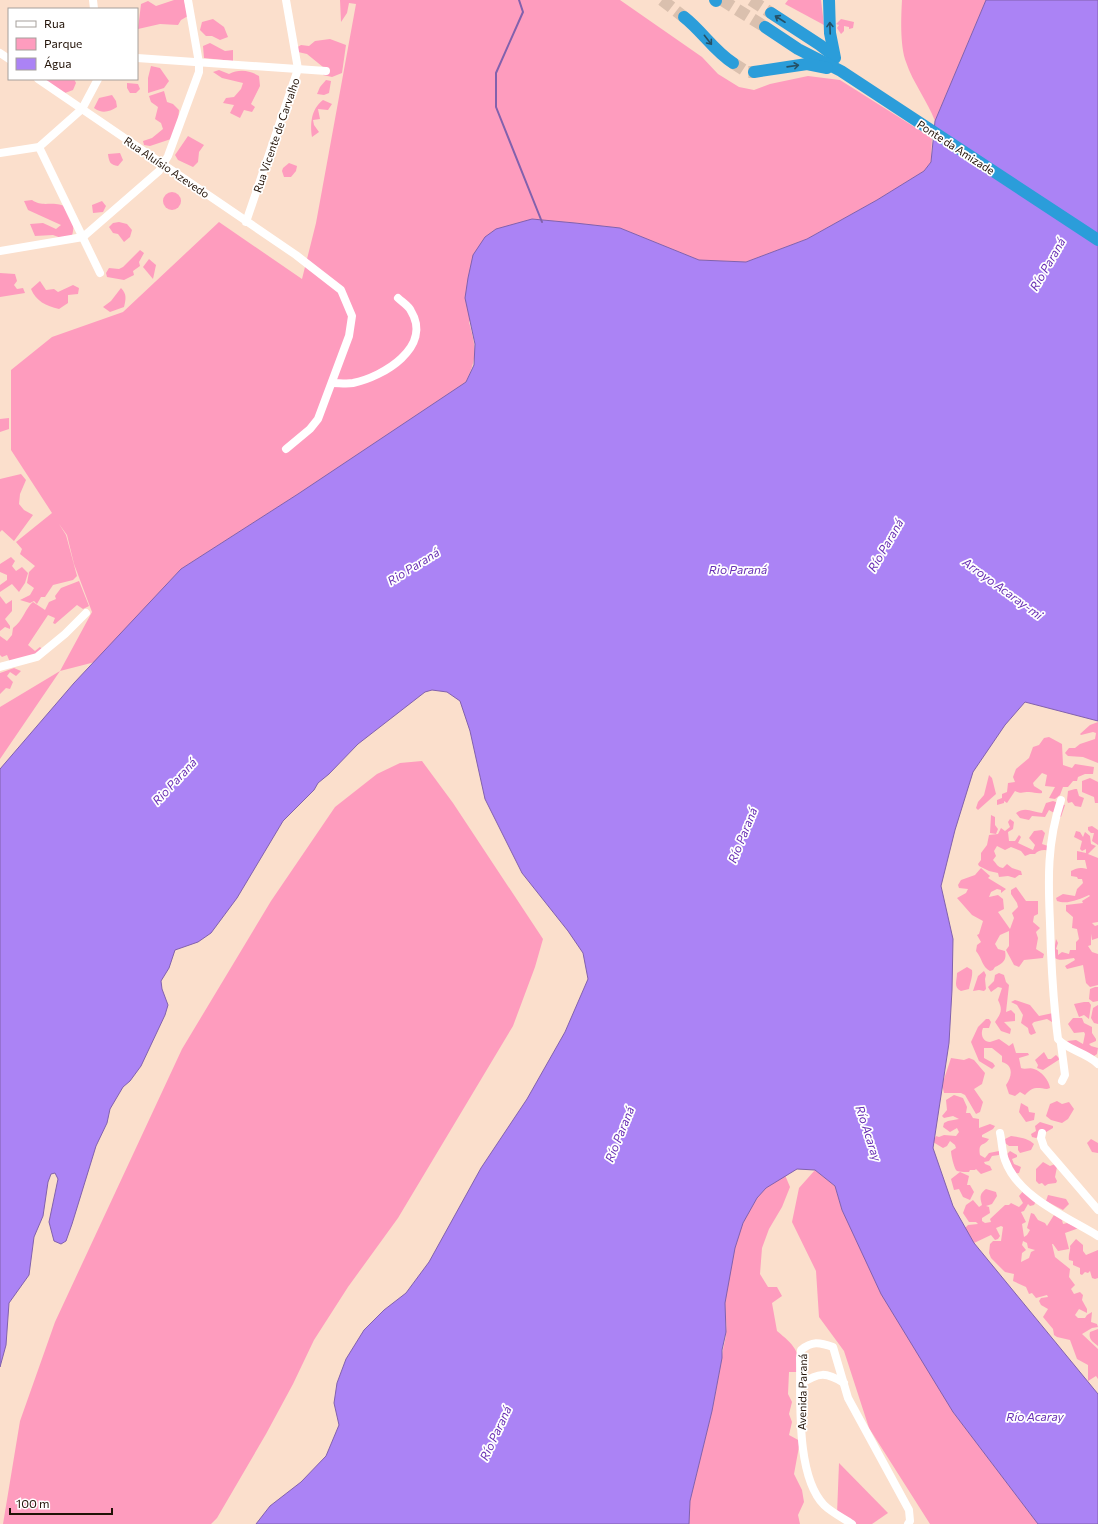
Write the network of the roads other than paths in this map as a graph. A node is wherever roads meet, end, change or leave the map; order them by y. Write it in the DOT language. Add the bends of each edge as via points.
graph roads {
  1 [pos="188,0"];
  2 [pos="286,0"];
  3 [pos="829,0"];
  4 [pos="771,13"];
  5 [pos="684,17"];
  6 [pos="765,27"];
  7 [pos="834,56"];
  8 [pos="138,58"];
  9 [pos="199,63"];
  10 [pos="733,63"];
  11 [pos="298,69"];
  12 [pos="326,71"];
  13 [pos="842,71"];
  14 [pos="754,72"];
  15 [pos="39,80"];
  16 [pos="97,80"];
  17 [pos="82,109"];
  18 [pos="39,147"];
  19 [pos="0,153"];
  20 [pos="164,164"];
  21 [pos="246,222"];
  22 [pos="83,237"];
  23 [pos="1098,240"];
  24 [pos="0,251"];
  25 [pos="100,273"];
  26 [pos="398,298"];
  27 [pos="332,383"];
  28 [pos="286,449"];
  29 [pos="86,612"];
  30 [pos="0,667"];
  31 [pos="1061,800"];
  32 [pos="1061,1044"];
  33 [pos="1098,1064"];
  34 [pos="1062,1081"];
  35 [pos="1000,1133"];
  36 [pos="1042,1133"];
  37 [pos="1098,1210"];
  38 [pos="1098,1236"];
  39 [pos="844,1383"];
  40 [pos="801,1384"];
  41 [pos="852,1524"];
  42 [pos="908,1524"];
  1 -- 9 [label="street"];
  2 -- 11 [label="street, Rua Vicente de Carvalho"];
  7 -- 3 [label="highway, one-way"];
  7 -- 4 [label="highway, one-way"];
  5 -- 10 [label="highway, one-way" via="704,34 723,57"];
  6 -- 13 [label="highway, Ponte da Amizade" via="798,49"];
  7 -- 13 [label="highway"];
  8 -- 9 [label="street"];
  9 -- 11 [label="street"];
  9 -- 20 [label="street" via="196,85"];
  11 -- 12 [label="street"];
  11 -- 21 [label="street, Rua Vicente de Carvalho"];
  14 -- 13 [label="highway, one-way" via="807,64"];
  13 -- 23 [label="highway, Ponte da Amizade"];
  15 -- 17 [label="street, Rua Aluísio Azevedo"];
  16 -- 17 [label="street"];
  17 -- 18 [label="street"];
  17 -- 20 [label="street, Rua Aluísio Azevedo"];
  18 -- 19 [label="street"];
  18 -- 22 [label="street"];
  20 -- 21 [label="street, Rua Aluísio Azevedo"];
  20 -- 22 [label="street"];
  21 -- 27 [label="street, Rua Aluísio Azevedo" via="296,254 341,290 352,316 349,336"];
  22 -- 24 [label="street"];
  22 -- 25 [label="street"];
  26 -- 27 [label="street" via="411,310 416,321 417,333 414,344 400,360 376,375 353,383"];
  27 -- 28 [label="street, Rua Aluísio Azevedo" via="318,419"];
  29 -- 30 [label="street" via="37,657"];
  31 -- 32 [label="street" via="1049,851 1048,872 1051,983 1058,1039"];
  32 -- 33 [label="street"];
  32 -- 34 [label="street" via="1065,1075"];
  35 -- 38 [label="street" via="1005,1160 1018,1183 1030,1195"];
  36 -- 37 [label="street" via="1044,1147"];
  39 -- 40 [label="street" via="832,1376 821,1374"];
  39 -- 40 [label="street, Avenida Paraná" via="833,1347 809,1344 801,1350"];
  39 -- 42 [label="street, Avenida Paraná" via="848,1398 909,1510"];
  40 -- 41 [label="street, Avenida Paraná" via="802,1437 807,1472 823,1504"];
}
